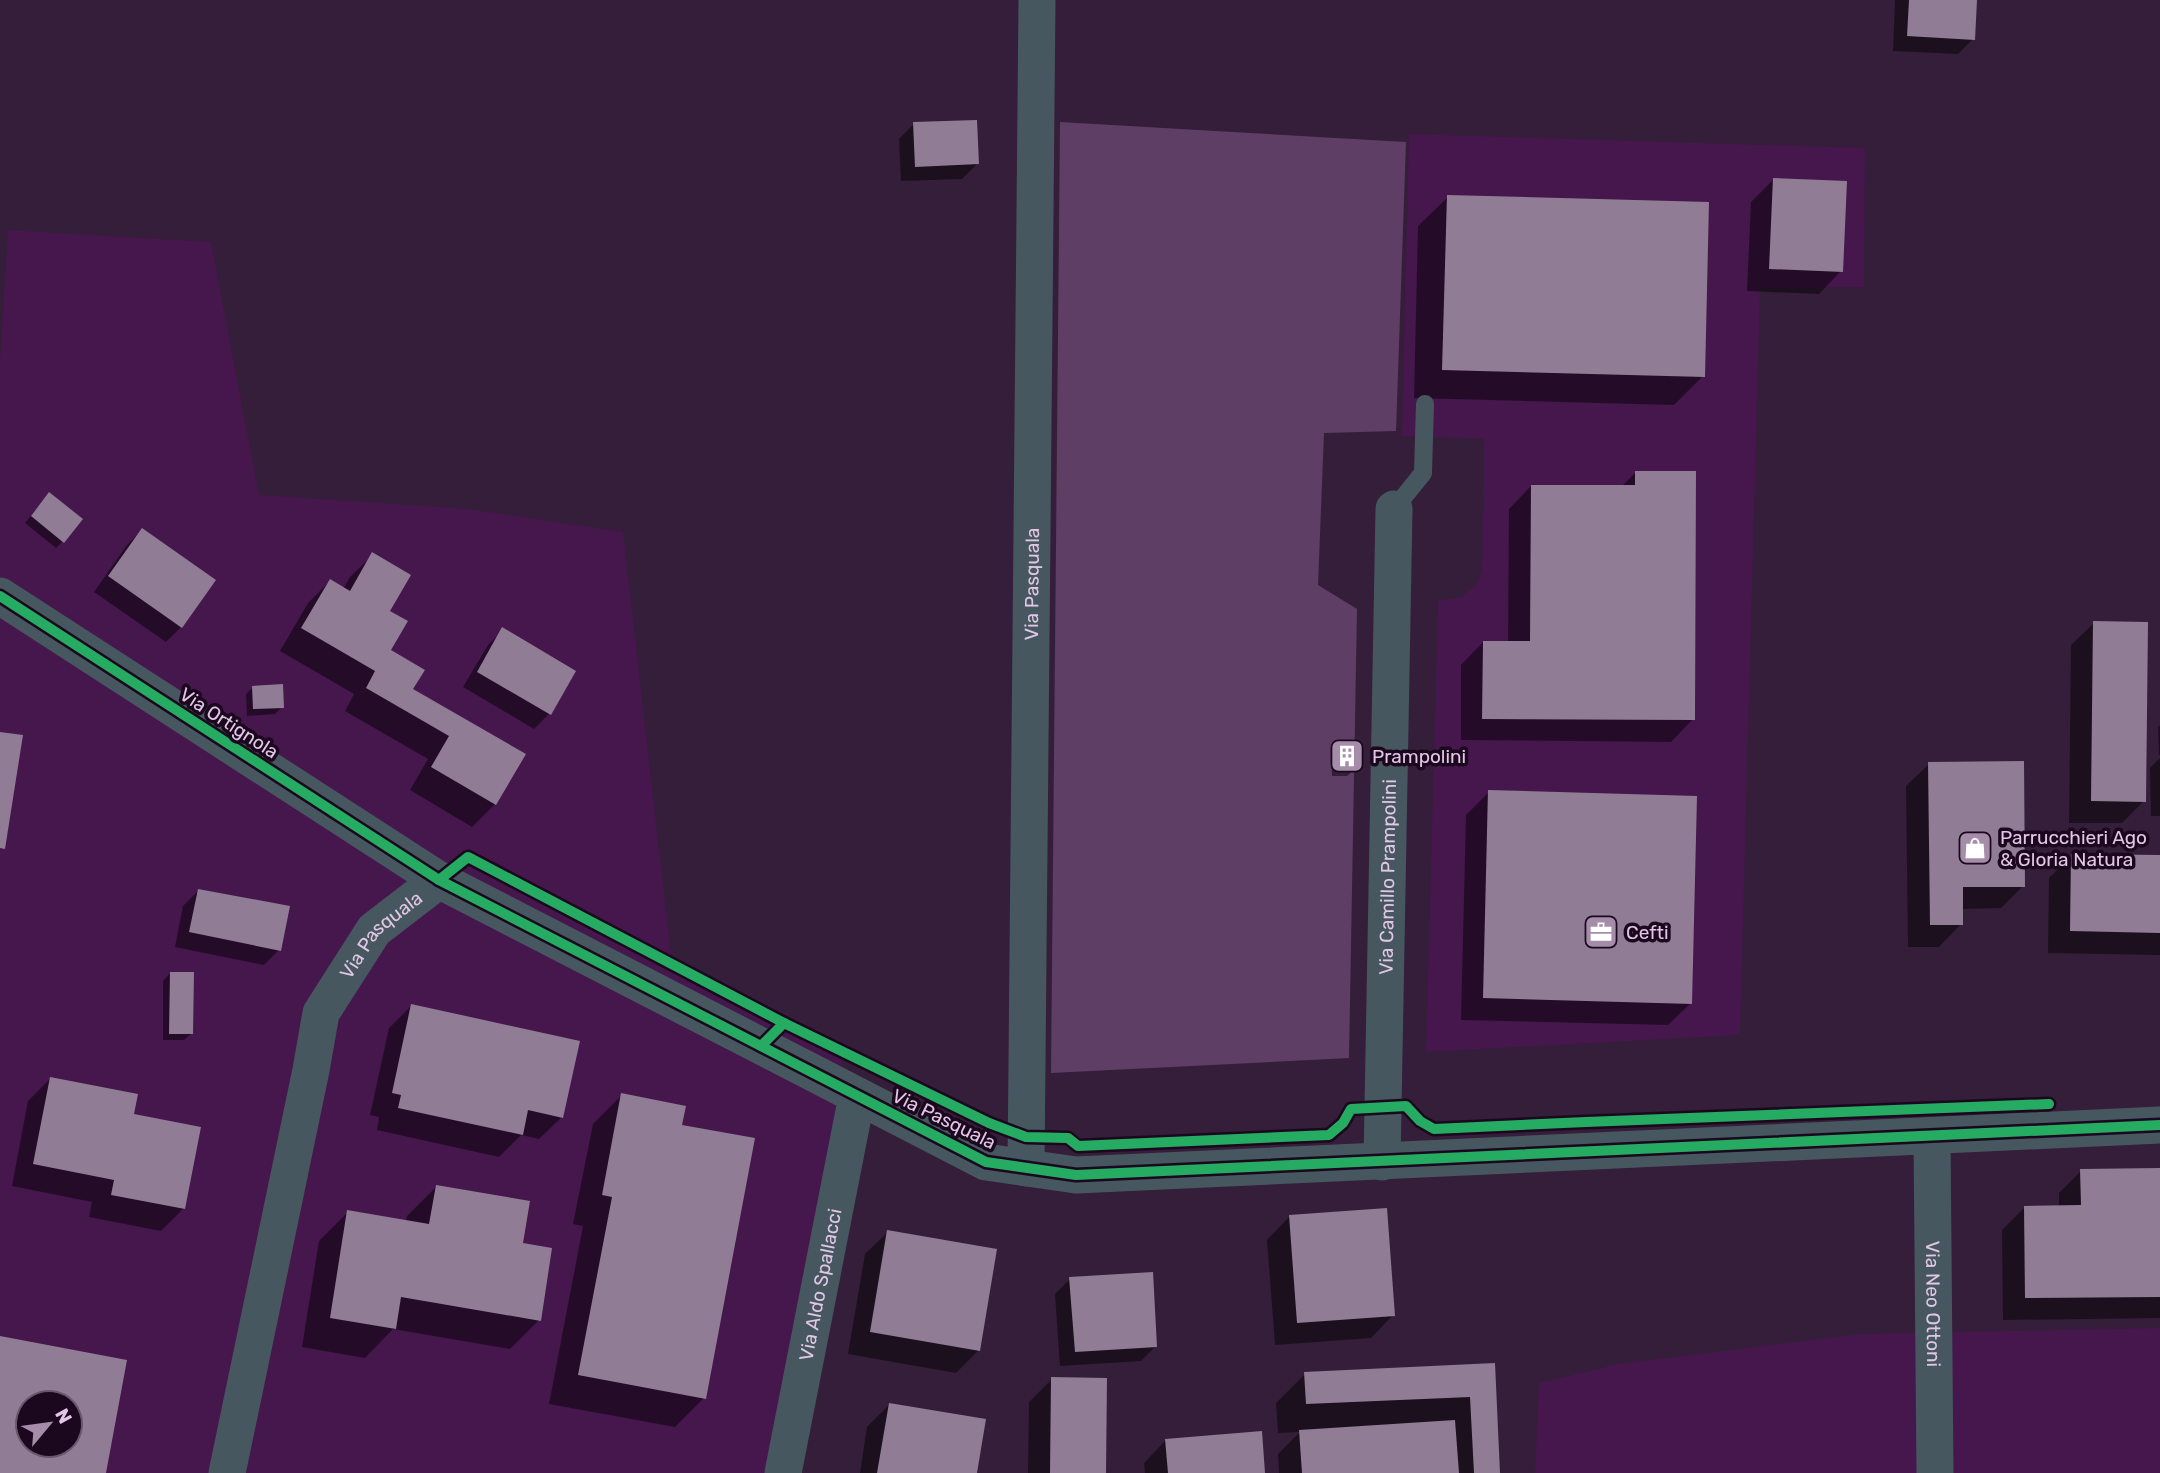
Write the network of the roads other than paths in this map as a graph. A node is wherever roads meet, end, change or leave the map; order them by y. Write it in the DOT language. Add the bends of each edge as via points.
graph roads {
  1 [pos="1037,0"];
  2 [pos="1425,404"];
  3 [pos="1394,509"];
  4 [pos="0,596"];
  5 [pos="439,880"];
  6 [pos="857,1096"];
  7 [pos="2160,1125"];
  8 [pos="1932,1136"];
  9 [pos="1382,1162"];
  10 [pos="1026,1168"];
  11 [pos="227,1473"];
  12 [pos="783,1473"];
  13 [pos="1935,1473"];
  1 -- 10 [label="street, Via Pasquala"];
  2 -- 3 [label="lane" via="1423,473"];
  3 -- 9 [label="street, Via Camillo Prampolini"];
  4 -- 5 [label="street, Via Ortignola"];
  5 -- 6 [label="street, Via Pasquala"];
  5 -- 11 [label="street, Via Pasquala" via="374,930 321,1013"];
  6 -- 10 [label="street, Via Pasquala" via="986,1162"];
  6 -- 12 [label="street, Via Aldo Spallacci"];
  7 -- 8 [label="street, Via Pasquala"];
  8 -- 9 [label="street, Via Pasquala"];
  8 -- 13 [label="street, Via Neo Ottoni"];
  9 -- 10 [label="street, Via Pasquala" via="1076,1175"];
}
